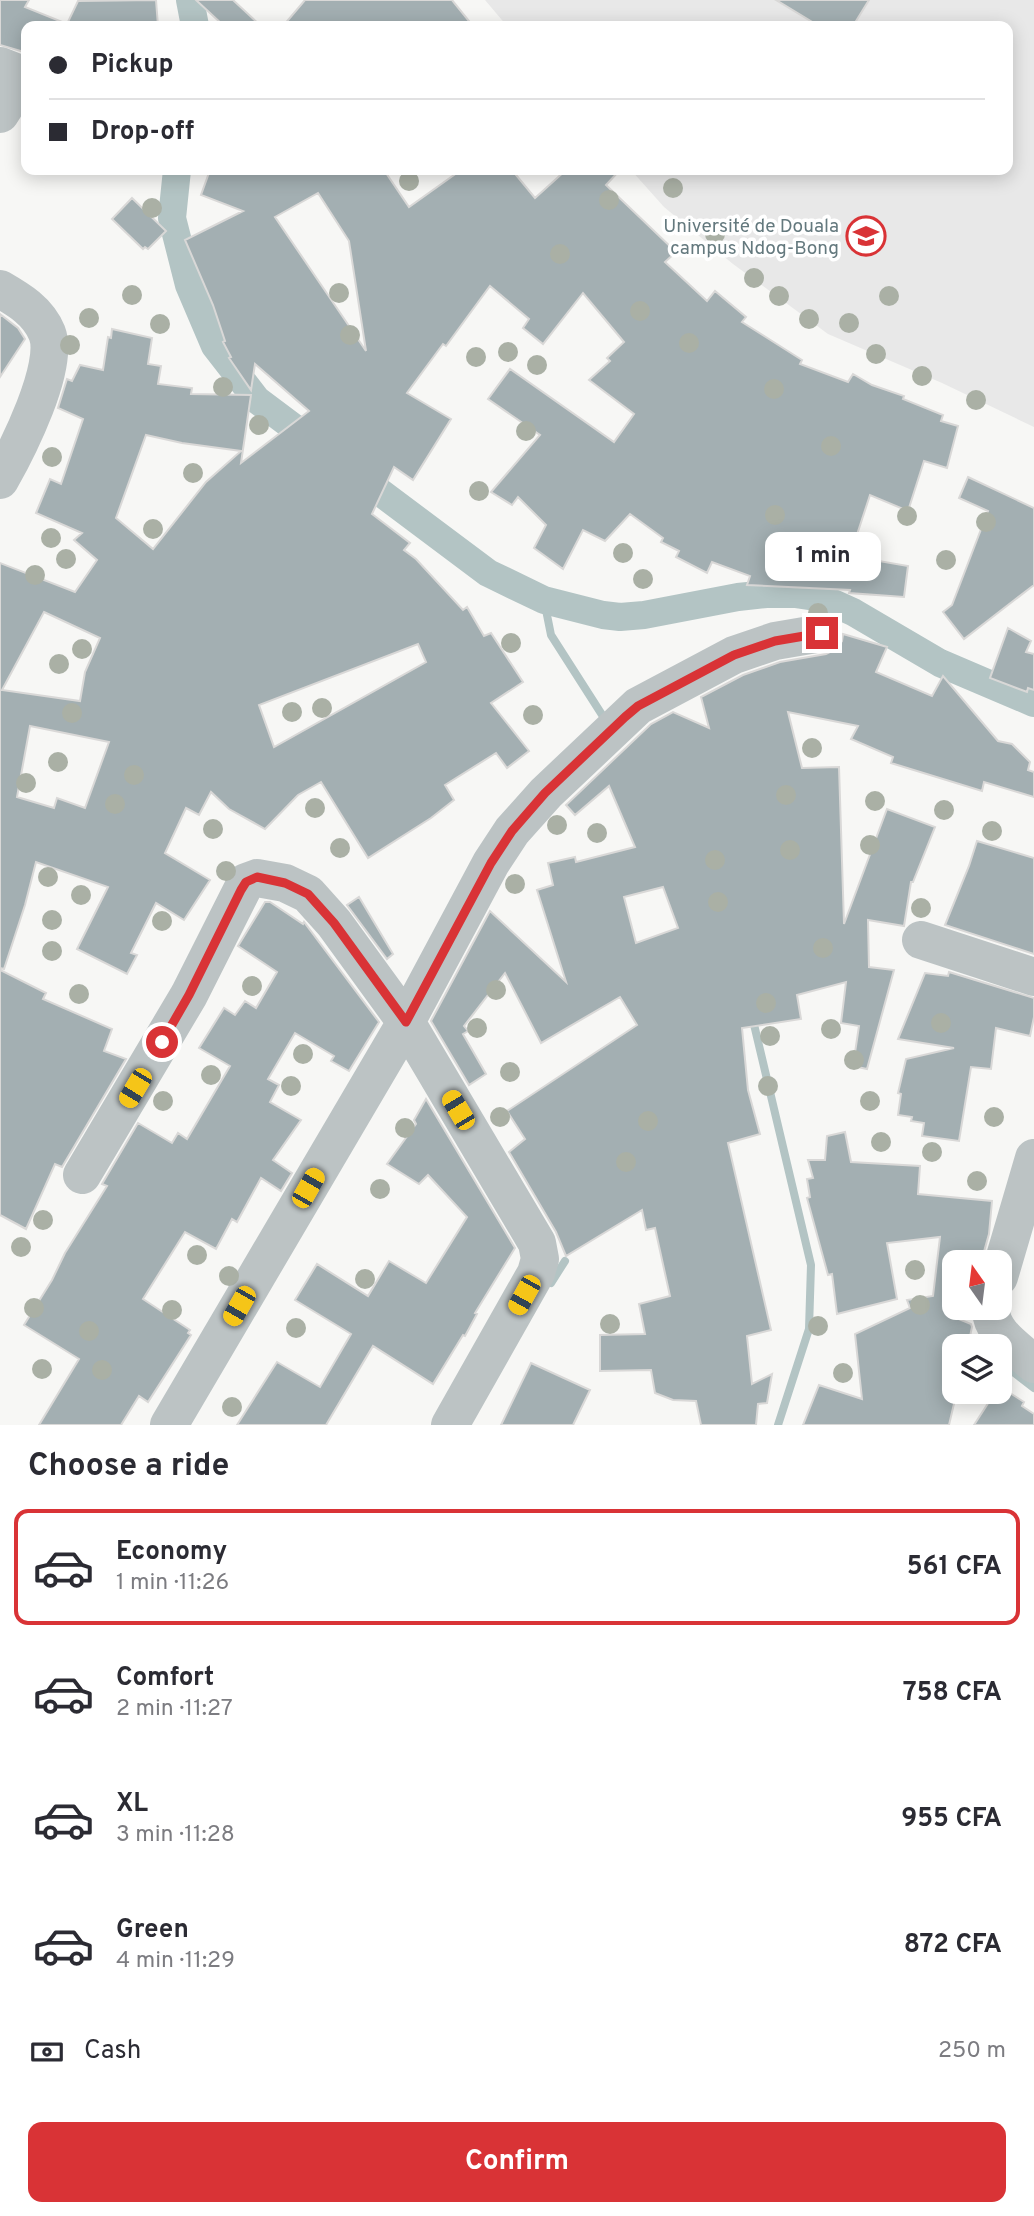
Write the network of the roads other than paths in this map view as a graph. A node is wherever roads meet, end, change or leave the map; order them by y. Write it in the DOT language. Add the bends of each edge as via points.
graph roads {
  1 [pos="0,66"];
  2 [pos="0,114"];
  3 [pos="0,289"];
  4 [pos="0,480"];
  5 [pos="822,633"];
  6 [pos="920,940"];
  7 [pos="1034,977"];
  8 [pos="406,1022"];
  9 [pos="1034,1158"];
  10 [pos="82,1175"];
  11 [pos="1007,1250"];
  12 [pos="992,1320"];
  13 [pos="1034,1364"];
  14 [pos="169,1425"];
  15 [pos="450,1425"];
  1 -- 2 [label="street" via="15,72 19,79"];
  3 -- 4 [label="street" via="41,321 50,352 34,411"];
  5 -- 8 [label="street" via="775,641 734,655 625,717 512,831"];
  6 -- 7 [label="street"];
  8 -- 10 [label="street" via="308,894 257,877 246,882 189,995"];
  8 -- 14 [label="street"];
  8 -- 15 [label="street" via="537,1244 540,1259"];
  9 -- 11 [label="street"];
  12 -- 13 [label="street"];
}
